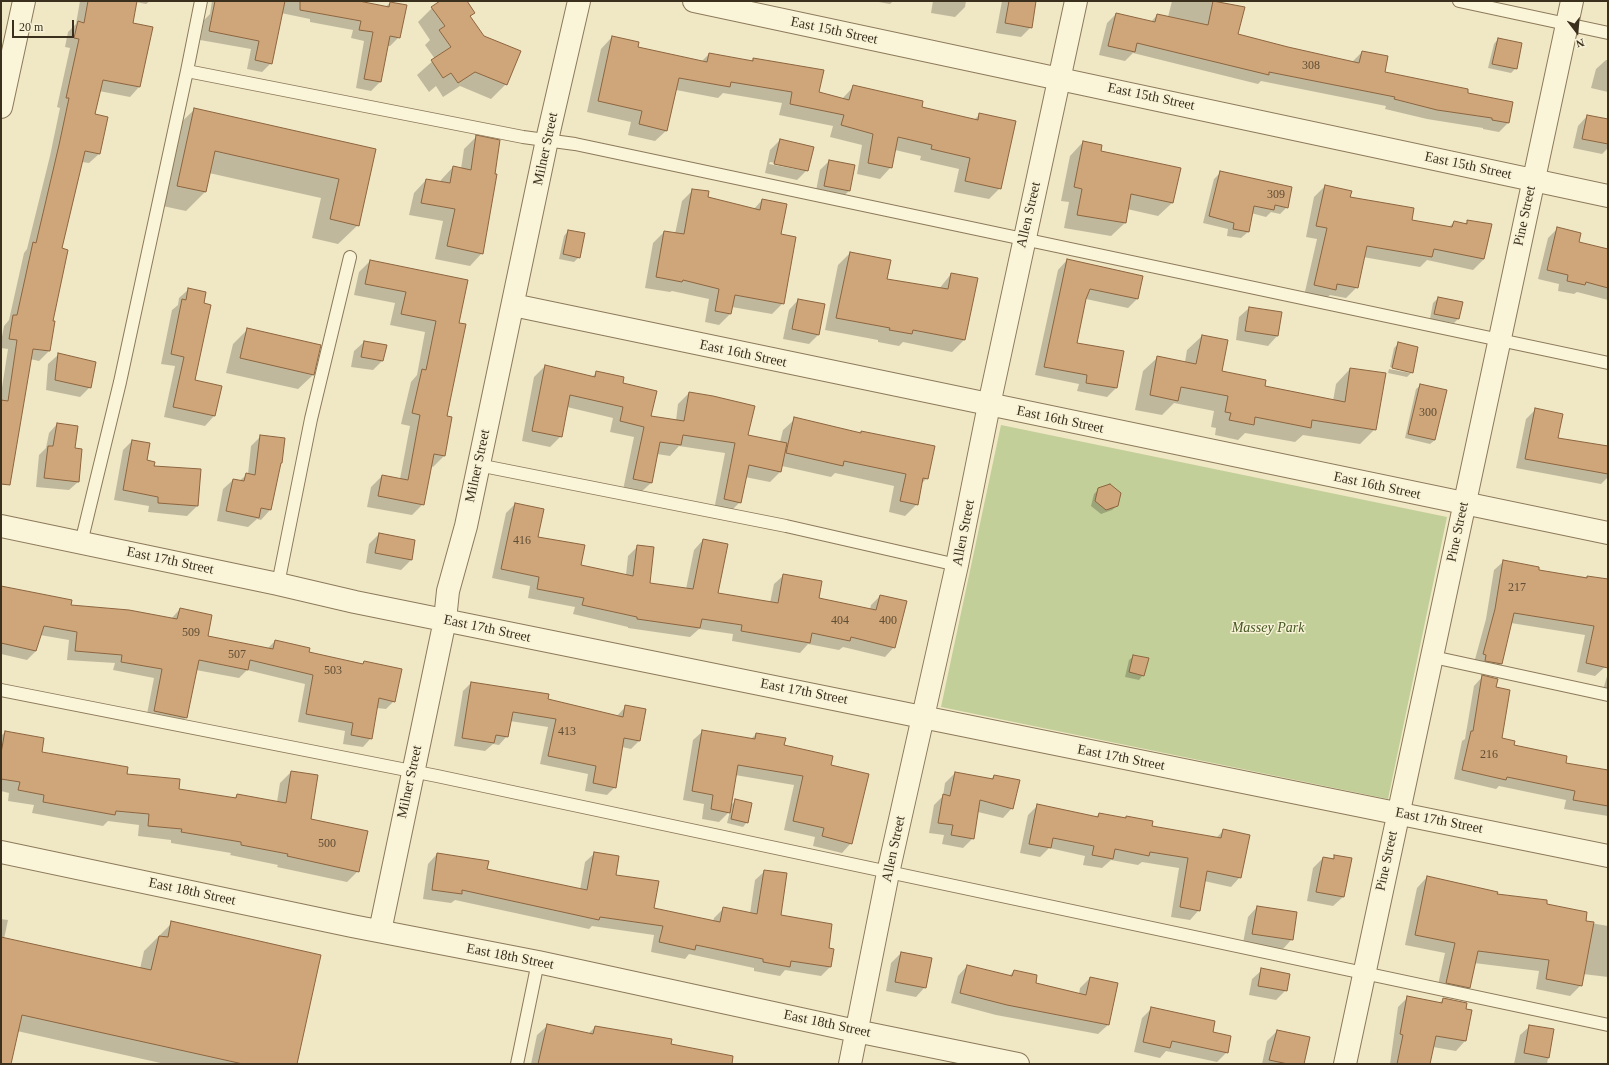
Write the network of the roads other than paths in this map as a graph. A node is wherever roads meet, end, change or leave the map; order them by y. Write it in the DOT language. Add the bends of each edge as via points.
graph roads {
  1 [pos="24,1"];
  2 [pos="201,1"];
  3 [pos="579,1"];
  4 [pos="694,1"];
  5 [pos="1076,1"];
  6 [pos="1459,1"];
  7 [pos="1572,1"];
  8 [pos="1566,25"];
  9 [pos="1608,33"];
  10 [pos="7,50"];
  11 [pos="188,71"];
  12 [pos="1058,78"];
  13 [pos="1,106"];
  14 [pos="547,140"];
  15 [pos="1533,180"];
  16 [pos="1608,196"];
  17 [pos="1024,240"];
  18 [pos="350,257"];
  19 [pos="513,305"];
  20 [pos="1498,339"];
  21 [pos="1608,363"];
  22 [pos="989,405"];
  23 [pos="478,465"];
  24 [pos="1464,504"];
  25 [pos="1,526"];
  26 [pos="1608,533"];
  27 [pos="81,543"];
  28 [pos="957,565"];
  29 [pos="278,584"];
  30 [pos="445,620"];
  31 [pos="1433,657"];
  32 [pos="1,690"];
  33 [pos="1608,695"];
  34 [pos="923,717"];
  35 [pos="412,772"];
  36 [pos="1397,813"];
  37 [pos="1,852"];
  38 [pos="1608,856"];
  39 [pos="888,873"];
  40 [pos="380,931"];
  41 [pos="538,962"];
  42 [pos="1364,972"];
  43 [pos="1608,1025"];
  44 [pos="856,1031"];
  45 [pos="517,1064"];
  46 [pos="850,1064"];
  47 [pos="1018,1064"];
  48 [pos="1345,1064"];
  1 -- 10 [label="street"];
  2 -- 11 [label="lane"];
  3 -- 14 [label="street, Milner Street"];
  4 -- 12 [label="street, East 15th Street"];
  5 -- 12 [label="street, Allen Street"];
  6 -- 8 [label="lane"];
  7 -- 8 [label="street, Pine Street"];
  8 -- 9 [label="lane"];
  8 -- 15 [label="street, Pine Street"];
  10 -- 13 [label="street"];
  11 -- 14 [label="lane"];
  11 -- 27 [label="lane" via="120,382"];
  12 -- 15 [label="street, East 15th Street"];
  12 -- 17 [label="street, Allen Street"];
  14 -- 17 [label="lane"];
  14 -- 19 [label="street, Milner Street"];
  15 -- 16 [label="street, East 15th Street"];
  15 -- 20 [label="street, Pine Street"];
  17 -- 20 [label="lane"];
  17 -- 22 [label="street, Allen Street"];
  18 -- 29 [label="lane" via="311,419"];
  19 -- 22 [label="street, East 16th Street"];
  19 -- 23 [label="street, Milner Street"];
  20 -- 21 [label="lane"];
  20 -- 24 [label="street, Pine Street"];
  22 -- 24 [label="street, East 16th Street"];
  22 -- 28 [label="street, Allen Street"];
  23 -- 28 [label="lane" via="786,526"];
  23 -- 30 [label="street, Milner Street" via="466,526 448,591"];
  24 -- 26 [label="street, East 16th Street"];
  24 -- 31 [label="street, Pine Street"];
  25 -- 27 [label="street, East 17th Street"];
  27 -- 29 [label="street, East 17th Street"];
  28 -- 34 [label="street, Allen Street"];
  29 -- 30 [label="street, East 17th Street"];
  30 -- 34 [label="street, East 17th Street"];
  30 -- 35 [label="street, Milner Street"];
  31 -- 33 [label="lane"];
  31 -- 36 [label="street, Pine Street"];
  32 -- 35 [label="lane"];
  34 -- 36 [label="street, East 17th Street"];
  34 -- 39 [label="street, Allen Street"];
  35 -- 39 [label="lane"];
  35 -- 40 [label="street, Milner Street"];
  36 -- 38 [label="street, East 17th Street"];
  36 -- 42 [label="street, Pine Street"];
  37 -- 40 [label="street, East 18th Street"];
  39 -- 42 [label="lane"];
  39 -- 44 [label="street, Allen Street"];
  40 -- 41 [label="street, East 18th Street"];
  41 -- 44 [label="street, East 18th Street"];
  41 -- 45 [label="lane"];
  42 -- 43 [label="lane"];
  42 -- 48 [label="street, Pine Street"];
  44 -- 46 [label="street, Allen Street"];
  44 -- 47 [label="street, East 18th Street"];
}
